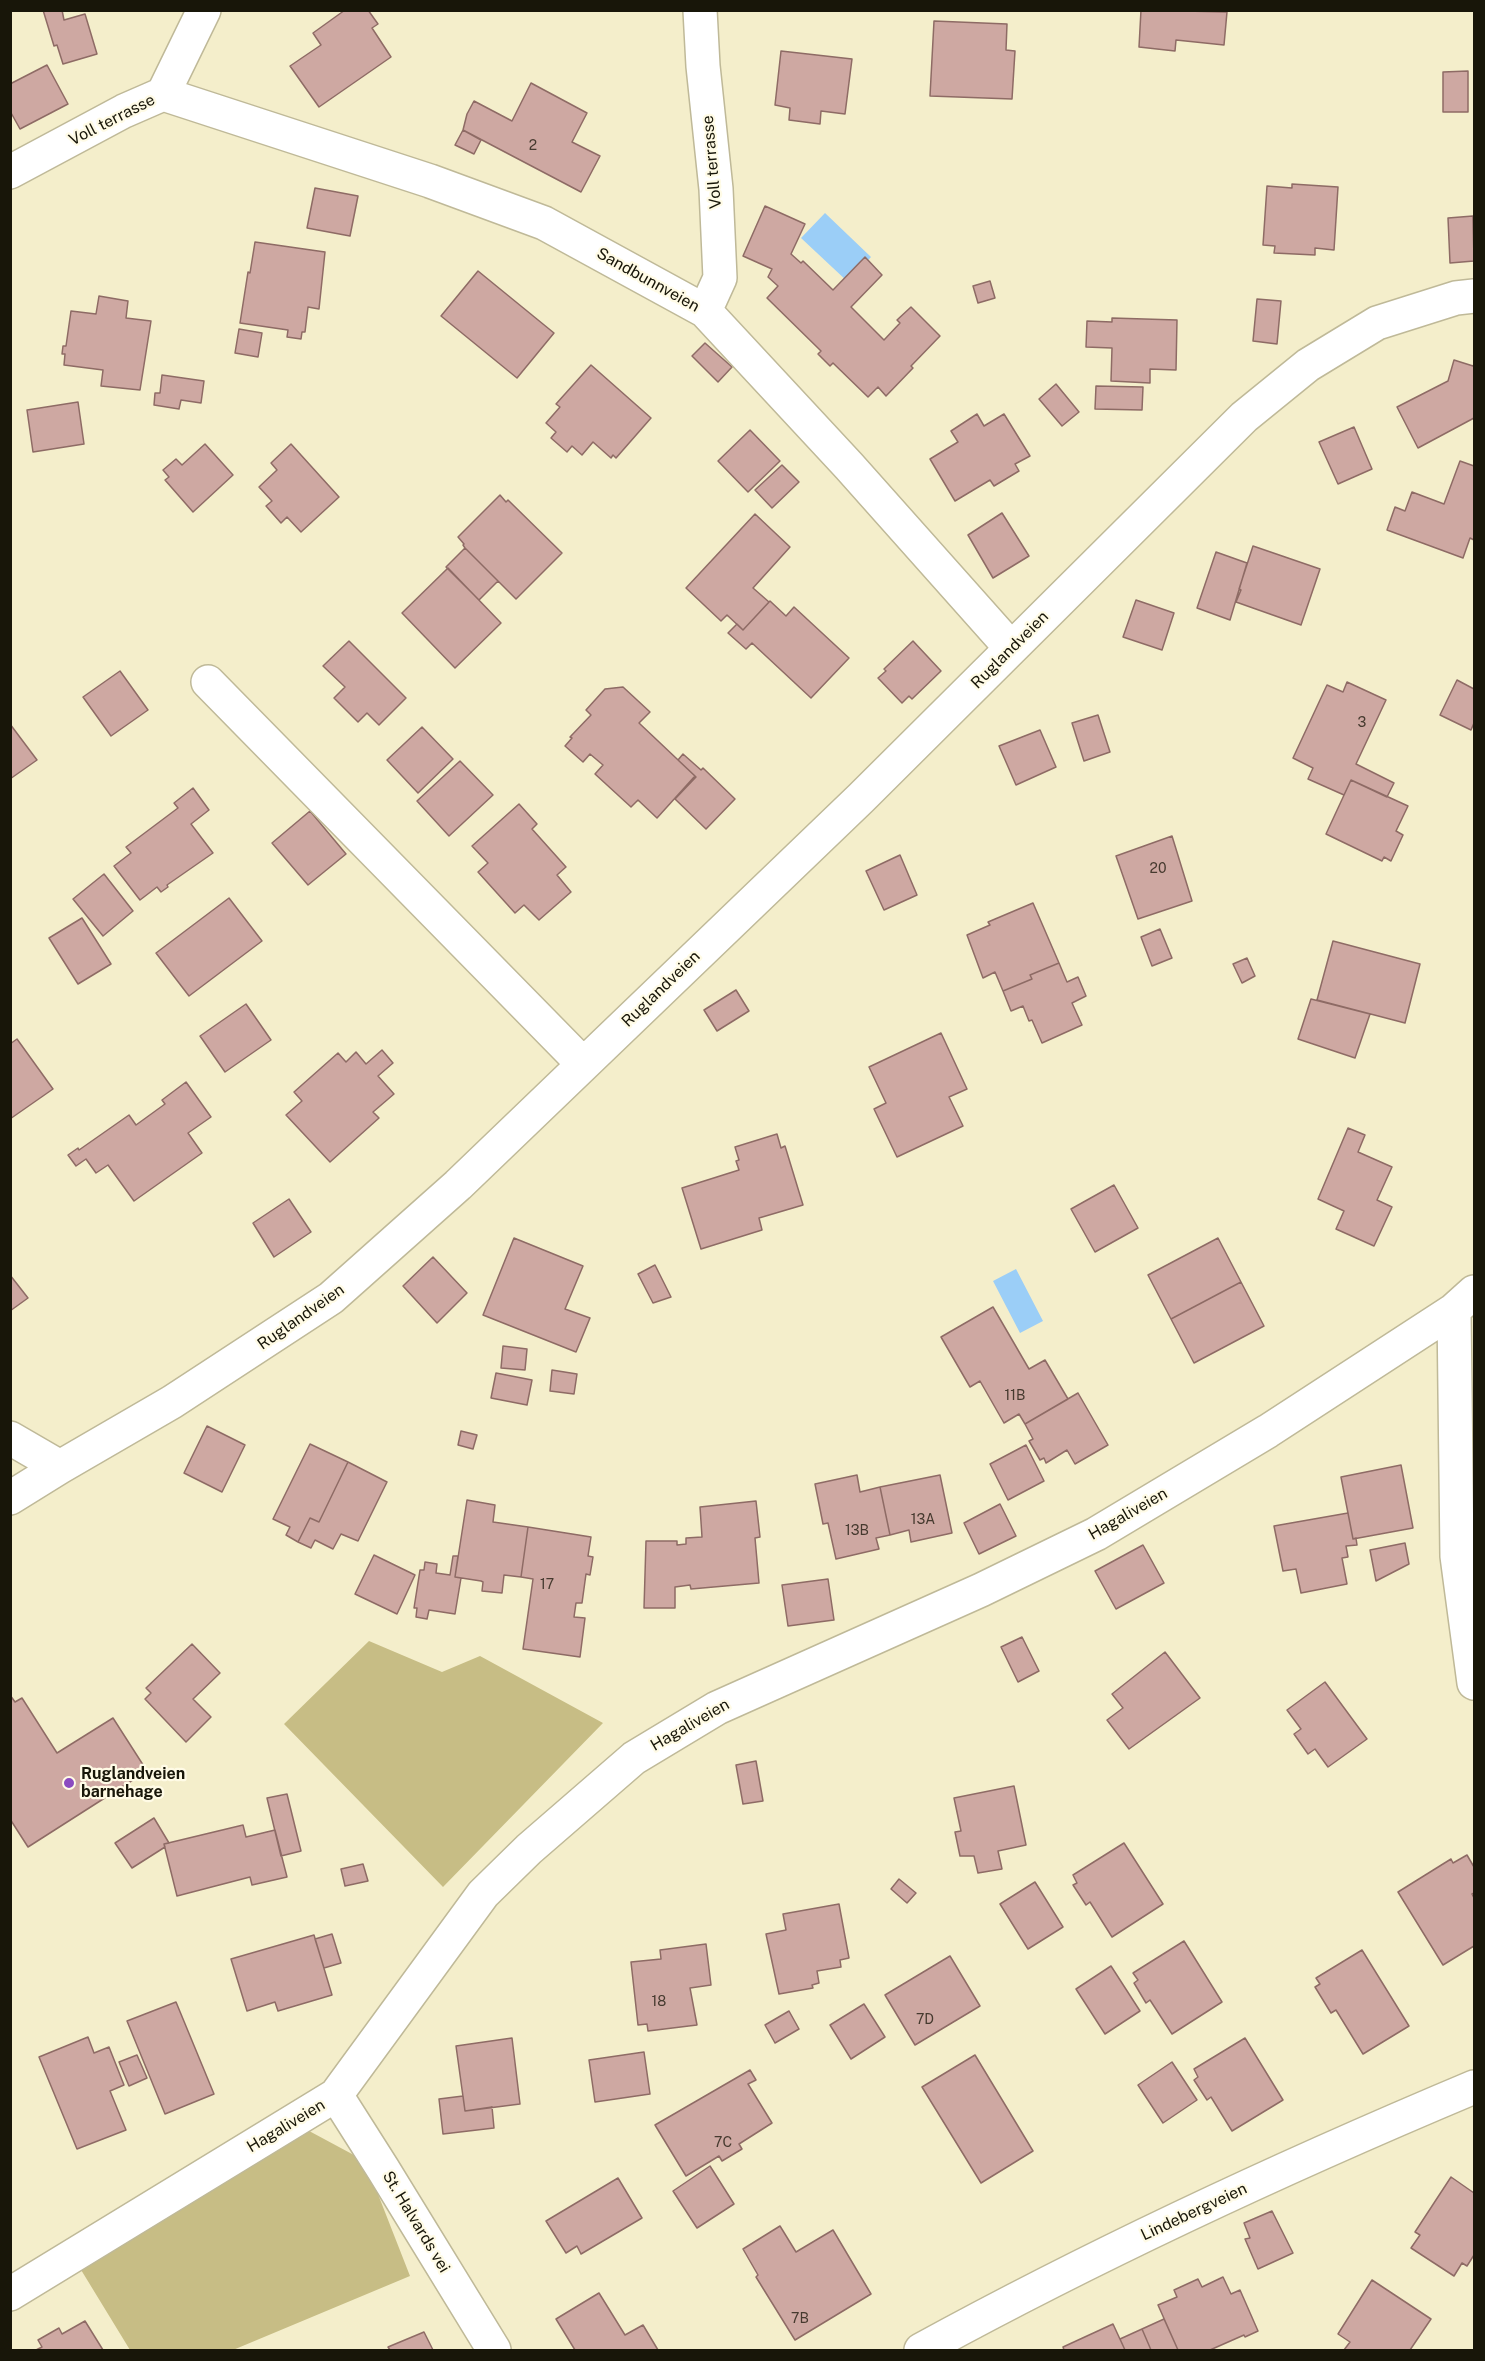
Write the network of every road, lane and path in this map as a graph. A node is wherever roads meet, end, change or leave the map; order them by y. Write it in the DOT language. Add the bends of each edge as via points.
graph roads {
  1 [pos="204,10"];
  2 [pos="700,10"];
  3 [pos="163,94"];
  4 [pos="10,172"];
  5 [pos="1474,296"];
  6 [pos="705,311"];
  7 [pos="1011,648"];
  8 [pos="208,682"];
  9 [pos="583,1064"];
  10 [pos="1464,1301"];
  11 [pos="10,1438"];
  12 [pos="60,1467"];
  13 [pos="10,1498"];
  14 [pos="1474,1683"];
  15 [pos="1474,2087"];
  16 [pos="336,2095"];
  17 [pos="10,2294"];
  18 [pos="494,2350"];
  19 [pos="921,2350"];
  1 -- 3 [label="street, Voll terrasse"];
  2 -- 6 [label="street, Voll terrasse" via="720,278"];
  3 -- 4 [label="street, Voll terrasse"];
  3 -- 6 [label="street, Sandbunnveien" via="430,181 544,223"];
  5 -- 7 [label="street, Ruglandveien" via="1377,323 1308,364 1244,417"];
  6 -- 7 [label="street, Sandbunnveien"];
  7 -- 9 [label="street, Ruglandveien" via="861,798"];
  8 -- 9 [label="street"];
  9 -- 12 [label="street, Ruglandveien" via="458,1185 331,1298 172,1402"];
  10 -- 14 [label="street" via="1457,1556"];
  10 -- 16 [label="street, Hagaliveien" via="1268,1431 1096,1534 717,1708 634,1758 529,1848 483,1894"];
  11 -- 12 [label="street"];
  12 -- 13 [label="street, Ruglandveien"];
  15 -- 19 [label="street, Lindebergveien" via="1167,2223"];
  16 -- 17 [label="street, Hagaliveien"];
  16 -- 18 [label="street, St. Halvards vei"];
}
